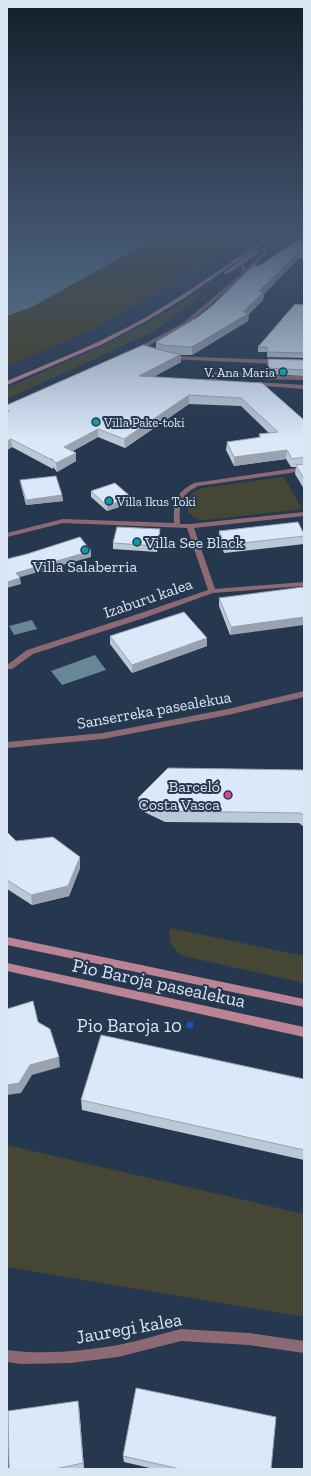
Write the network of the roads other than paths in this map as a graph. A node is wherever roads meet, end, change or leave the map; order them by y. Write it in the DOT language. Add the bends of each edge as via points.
graph roads {
  1 [pos="175,302"];
  2 [pos="211,302"];
  3 [pos="142,348"];
  4 [pos="149,350"];
  5 [pos="134,351"];
  6 [pos="166,357"];
  7 [pos="282,362"];
  8 [pos="304,378"];
  9 [pos="7,383"];
  10 [pos="228,384"];
  11 [pos="249,384"];
  12 [pos="304,387"];
  13 [pos="304,469"];
  14 [pos="304,514"];
  15 [pos="178,525"];
  16 [pos="190,526"];
  17 [pos="7,535"];
  18 [pos="304,584"];
  19 [pos="212,591"];
  20 [pos="9,667"];
  21 [pos="304,694"];
  22 [pos="7,745"];
  23 [pos="7,941"];
  24 [pos="7,967"];
  25 [pos="304,1003"];
  26 [pos="304,1032"];
  27 [pos="304,1347"];
  28 [pos="7,1356"];
  1 -- 9 [label="main road" via="101,343"];
  2 -- 3 [label="street" via="185,324"];
  3 -- 4 [label="street"];
  3 -- 5 [label="street"];
  6 -- 7 [label="street"];
  8 -- 10 [label="street" via="221,373 211,375 211,378 218,382"];
  11 -- 12 [label="street"];
  13 -- 15 [label="street" via="196,484 180,496 177,504"];
  14 -- 16 [label="street"];
  15 -- 16 [label="street"];
  15 -- 17 [label="street" via="77,520"];
  16 -- 19 [label="street"];
  18 -- 19 [label="street, Izaburu kalea"];
  19 -- 20 [label="street, Izaburu kalea" via="30,652"];
  21 -- 22 [label="street, Sanserreka pasealekua" via="228,712 103,736"];
  23 -- 25 [label="main road, Pio Baroja pasealekua"];
  24 -- 26 [label="main road, Pio Baroja pasealekua"];
  27 -- 28 [label="street, Jauregi kalea" via="249,1339 181,1335 118,1351 70,1358"];
}
